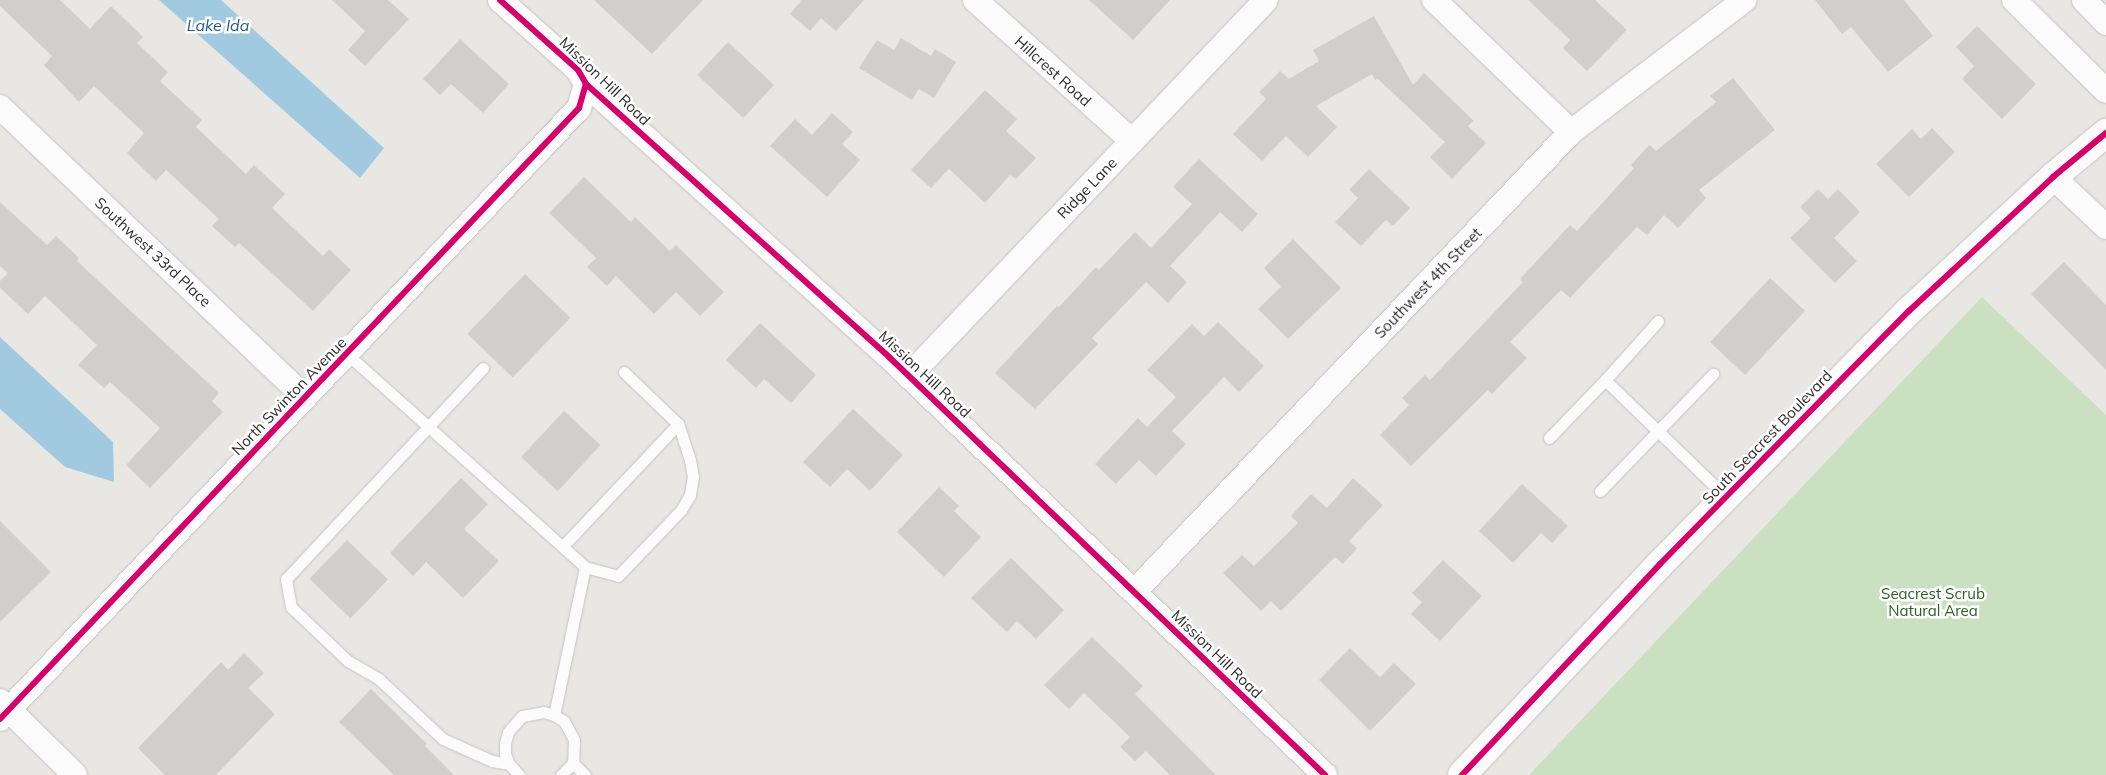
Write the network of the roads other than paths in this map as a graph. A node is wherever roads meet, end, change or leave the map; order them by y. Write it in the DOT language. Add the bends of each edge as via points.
graph roads {
  1 [pos="500,0"];
  2 [pos="974,0"];
  3 [pos="1266,0"];
  4 [pos="1434,0"];
  5 [pos="1744,0"];
  6 [pos="2014,0"];
  7 [pos="2084,0"];
  8 [pos="2106,22"];
  9 [pos="586,84"];
  10 [pos="2106,91"];
  11 [pos="0,107"];
  12 [pos="1571,132"];
  13 [pos="2106,133"];
  14 [pos="1132,141"];
  15 [pos="2053,177"];
  16 [pos="2106,228"];
  17 [pos="1658,321"];
  18 [pos="347,354"];
  19 [pos="483,368"];
  20 [pos="624,372"];
  21 [pos="1713,374"];
  22 [pos="909,376"];
  23 [pos="1604,380"];
  24 [pos="305,397"];
  25 [pos="678,424"];
  26 [pos="428,427"];
  27 [pos="1658,432"];
  28 [pos="1549,438"];
  29 [pos="1600,491"];
  30 [pos="1726,497"];
  31 [pos="562,546"];
  32 [pos="585,567"];
  33 [pos="1134,592"];
  34 [pos="3,710"];
  35 [pos="554,715"];
  36 [pos="573,763"];
  37 [pos="509,764"];
  38 [pos="75,775"];
  39 [pos="519,775"];
  40 [pos="561,775"];
  41 [pos="585,775"];
  42 [pos="1325,775"];
  43 [pos="1462,775"];
  1 -- 9 [label="street, Mission Hill Road" via="578,70"];
  2 -- 14 [label="street, Hillcrest Road"];
  3 -- 14 [label="street, Ridge Lane"];
  4 -- 12 [label="street"];
  5 -- 12 [label="street, Southwest 4th Street"];
  6 -- 10 [label="street"];
  7 -- 8 [label="street"];
  9 -- 18 [label="street, North Swinton Avenue" via="579,108"];
  9 -- 22 [label="street, Mission Hill Road"];
  11 -- 24 [label="street, Southwest 33rd Place"];
  12 -- 33 [label="street, Southwest 4th Street"];
  13 -- 15 [label="street, South Seacrest Boulevard"];
  14 -- 22 [label="street, Ridge Lane"];
  15 -- 16 [label="street"];
  15 -- 30 [label="street, South Seacrest Boulevard" via="1909,311"];
  17 -- 23 [label="lane"];
  18 -- 24 [label="street, North Swinton Avenue"];
  18 -- 26 [label="lane"];
  19 -- 26 [label="lane"];
  20 -- 25 [label="lane"];
  21 -- 27 [label="lane"];
  22 -- 33 [label="street, Mission Hill Road"];
  23 -- 27 [label="lane"];
  23 -- 28 [label="lane"];
  24 -- 34 [label="street, North Swinton Avenue"];
  25 -- 31 [label="lane"];
  25 -- 32 [label="lane" via="693,477 690,495 681,510 618,576"];
  26 -- 31 [label="lane"];
  26 -- 37 [label="lane" via="286,579 291,607 348,661 379,679 443,739 492,761"];
  27 -- 29 [label="lane"];
  27 -- 30 [label="lane"];
  30 -- 43 [label="street, South Seacrest Boulevard"];
  31 -- 32 [label="lane"];
  32 -- 35 [label="lane"];
  33 -- 42 [label="street, Mission Hill Road"];
  34 -- 38 [label="street"];
  35 -- 36 [label="lane" via="564,721 574,740"];
  35 -- 37 [label="lane" via="533,712 514,723 505,743"];
  36 -- 40 [label="lane"];
  36 -- 41 [label="lane"];
  37 -- 39 [label="lane"];
}
